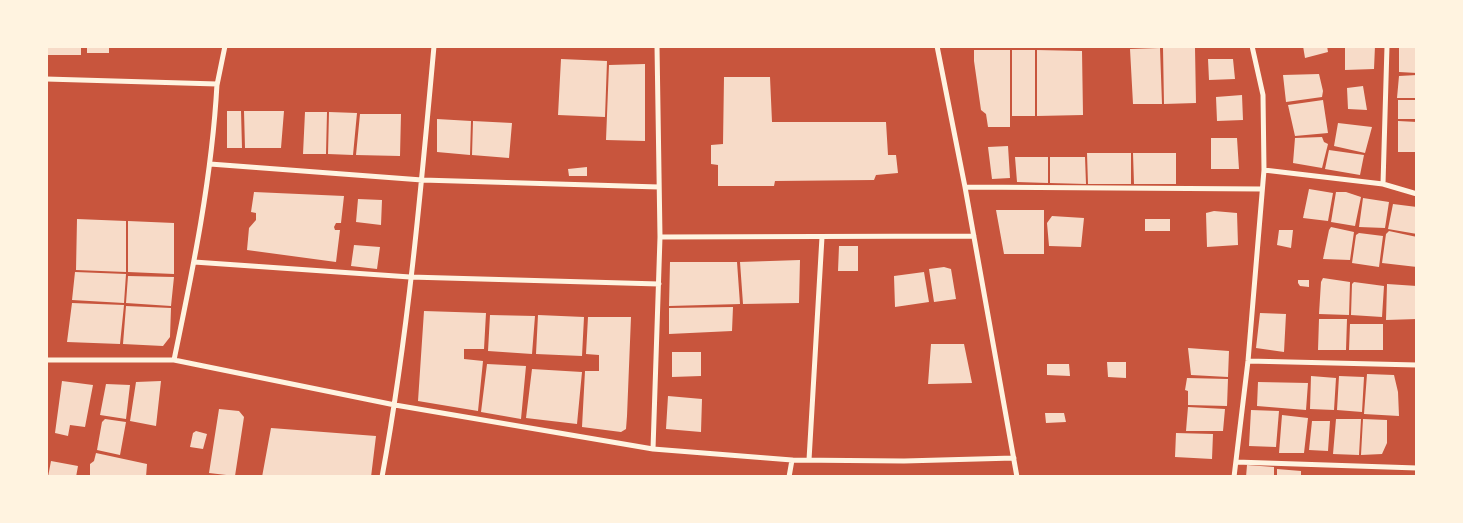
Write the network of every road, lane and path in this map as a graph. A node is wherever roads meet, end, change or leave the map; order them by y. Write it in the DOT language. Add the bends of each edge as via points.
graph roads {
  1 [pos="225,46"];
  2 [pos="434,46"];
  3 [pos="657,46"];
  4 [pos="937,46"];
  5 [pos="1252,46"];
  6 [pos="1386,46"];
  7 [pos="46,79"];
  8 [pos="217,86"];
  9 [pos="210,164"];
  10 [pos="1264,170"];
  11 [pos="422,180"];
  12 [pos="1383,184"];
  13 [pos="660,187"];
  14 [pos="965,187"];
  15 [pos="1262,189"];
  16 [pos="1417,194"];
  17 [pos="974,236"];
  18 [pos="822,237"];
  19 [pos="660,238"];
  20 [pos="194,262"];
  21 [pos="410,277"];
  22 [pos="659,284"];
  23 [pos="46,360"];
  24 [pos="174,360"];
  25 [pos="1248,361"];
  26 [pos="1417,365"];
  27 [pos="395,405"];
  28 [pos="653,449"];
  29 [pos="1014,458"];
  30 [pos="792,460"];
  31 [pos="809,460"];
  32 [pos="1236,462"];
  33 [pos="1417,468"];
  34 [pos="382,477"];
  35 [pos="789,477"];
  36 [pos="1017,477"];
  37 [pos="1234,477"];
  1 -- 8 [label="street"];
  2 -- 11 [label="street"];
  3 -- 13 [label="street"];
  4 -- 14 [label="street"];
  5 -- 10 [label="street" via="1263,95"];
  6 -- 12 [label="street"];
  7 -- 8 [label="street"];
  8 -- 9 [label="street"];
  9 -- 11 [label="street"];
  9 -- 20 [label="street"];
  10 -- 12 [label="street"];
  10 -- 15 [label="street"];
  11 -- 13 [label="street"];
  11 -- 21 [label="street"];
  12 -- 16 [label="street"];
  13 -- 19 [label="street"];
  14 -- 15 [label="street"];
  14 -- 17 [label="street"];
  15 -- 25 [label="street"];
  17 -- 18 [label="street"];
  17 -- 29 [label="street"];
  18 -- 19 [label="street"];
  18 -- 31 [label="street"];
  19 -- 22 [label="street"];
  20 -- 21 [label="street"];
  20 -- 24 [label="street"];
  21 -- 22 [label="street"];
  21 -- 27 [label="street"];
  22 -- 28 [label="street"];
  23 -- 24 [label="street"];
  24 -- 27 [label="street"];
  25 -- 26 [label="street"];
  25 -- 32 [label="street"];
  27 -- 28 [label="street"];
  27 -- 34 [label="street"];
  28 -- 30 [label="street"];
  29 -- 31 [label="street"];
  29 -- 36 [label="street"];
  30 -- 31 [label="street"];
  30 -- 35 [label="street"];
  32 -- 33 [label="street"];
  32 -- 37 [label="street"];
}
